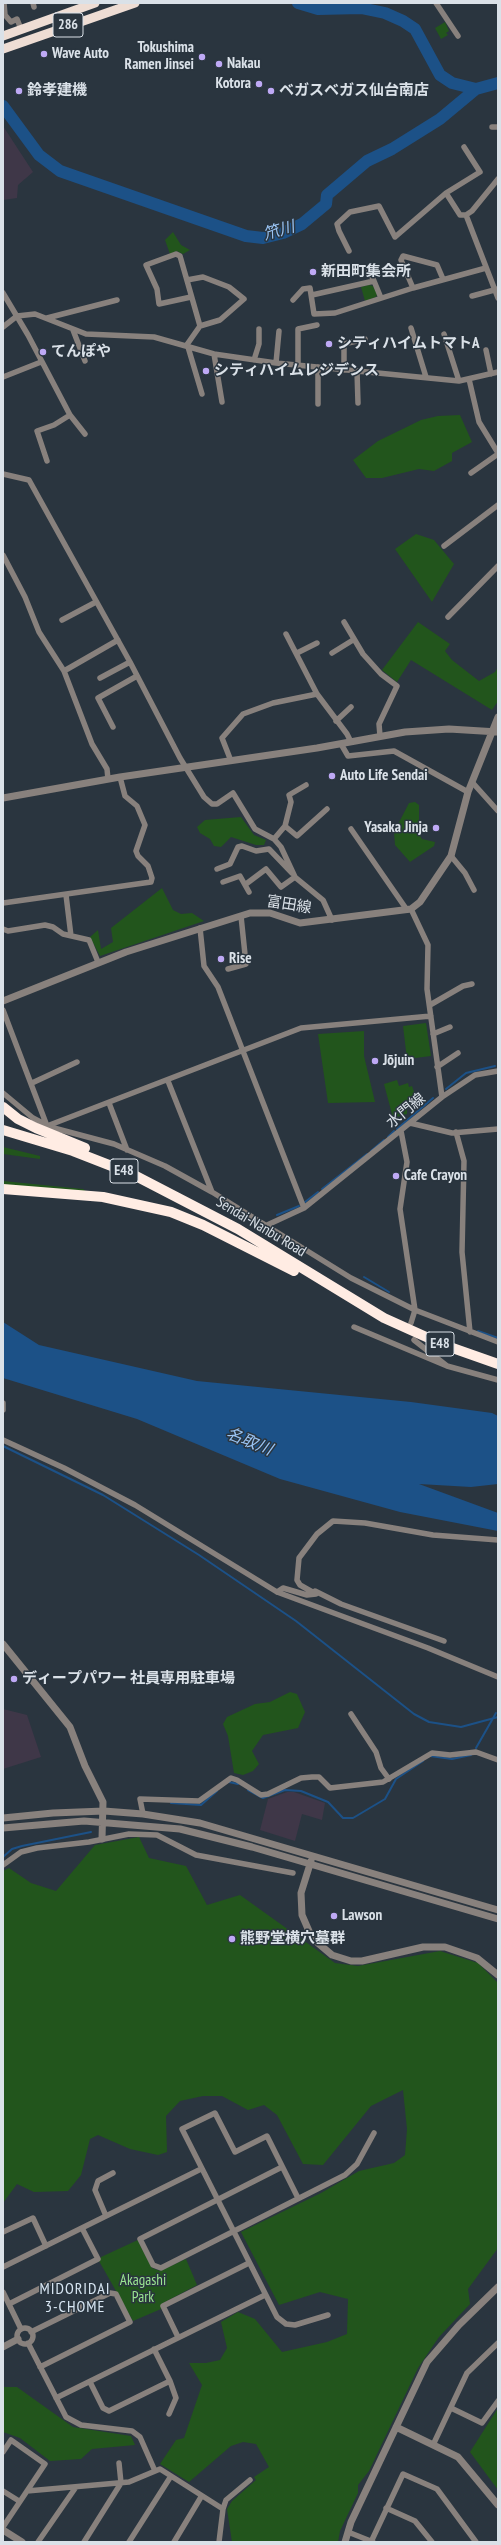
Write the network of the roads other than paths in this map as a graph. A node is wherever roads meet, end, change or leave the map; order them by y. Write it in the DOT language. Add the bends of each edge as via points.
graph roads {
  1 [pos="4,3"];
  2 [pos="95,3"];
  3 [pos="135,3"];
  4 [pos="438,4"];
  5 [pos="21,29"];
  6 [pos="3,36"];
  7 [pos="458,36"];
  8 [pos="3,49"];
  9 [pos="464,147"];
  10 [pos="498,178"];
  11 [pos="446,193"];
  12 [pos="466,214"];
  13 [pos="349,251"];
  14 [pos="486,268"];
  15 [pos="369,271"];
  16 [pos="443,279"];
  17 [pos="187,280"];
  18 [pos="374,281"];
  19 [pos="413,288"];
  20 [pos="497,290"];
  21 [pos="3,293"];
  22 [pos="312,295"];
  23 [pos="472,296"];
  24 [pos="191,297"];
  25 [pos="381,298"];
  26 [pos="498,298"];
  27 [pos="117,300"];
  28 [pos="293,300"];
  29 [pos="17,316"];
  30 [pos="47,318"];
  31 [pos="317,325"];
  32 [pos="200,326"];
  33 [pos="3,327"];
  34 [pos="411,328"];
  35 [pos="259,329"];
  36 [pos="73,330"];
  37 [pos="279,330"];
  38 [pos="444,334"];
  39 [pos="365,339"];
  40 [pos="187,346"];
  41 [pos="486,350"];
  42 [pos="214,354"];
  43 [pos="254,360"];
  44 [pos="85,361"];
  45 [pos="40,362"];
  46 [pos="276,363"];
  47 [pos="298,365"];
  48 [pos="318,366"];
  49 [pos="344,370"];
  50 [pos="357,371"];
  51 [pos="498,372"];
  52 [pos="491,374"];
  53 [pos="426,376"];
  54 [pos="3,377"];
  55 [pos="469,379"];
  56 [pos="458,381"];
  57 [pos="202,394"];
  58 [pos="222,402"];
  59 [pos="358,403"];
  60 [pos="318,404"];
  61 [pos="70,415"];
  62 [pos="86,434"];
  63 [pos="498,454"];
  64 [pos="47,461"];
  65 [pos="471,473"];
  66 [pos="3,474"];
  67 [pos="498,505"];
  68 [pos="444,546"];
  69 [pos="3,555"];
  70 [pos="498,566"];
  71 [pos="96,602"];
  72 [pos="448,617"];
  73 [pos="62,620"];
  74 [pos="344,622"];
  75 [pos="286,634"];
  76 [pos="118,640"];
  77 [pos="353,640"];
  78 [pos="316,643"];
  79 [pos="297,653"];
  80 [pos="332,653"];
  81 [pos="130,662"];
  82 [pos="64,671"];
  83 [pos="137,676"];
  84 [pos="100,678"];
  85 [pos="316,694"];
  86 [pos="350,707"];
  87 [pos="498,717"];
  88 [pos="336,721"];
  89 [pos="113,727"];
  90 [pos="495,732"];
  91 [pos="380,736"];
  92 [pos="351,742"];
  93 [pos="341,744"];
  94 [pos="231,761"];
  95 [pos="186,767"];
  96 [pos="120,777"];
  97 [pos="108,779"];
  98 [pos="472,782"];
  99 [pos="306,785"];
  100 [pos="468,792"];
  101 [pos="3,798"];
  102 [pos="327,809"];
  103 [pos="498,811"];
  104 [pos="285,826"];
  105 [pos="351,829"];
  106 [pos="274,839"];
  107 [pos="451,856"];
  108 [pos="217,869"];
  109 [pos="294,875"];
  110 [pos="223,882"];
  111 [pos="246,884"];
  112 [pos="474,890"];
  113 [pos="249,892"];
  114 [pos="66,895"];
  115 [pos="3,904"];
  116 [pos="409,909"];
  117 [pos="241,916"];
  118 [pos="332,920"];
  119 [pos="200,928"];
  120 [pos="3,929"];
  121 [pos="71,936"];
  122 [pos="98,962"];
  123 [pos="228,969"];
  124 [pos="472,984"];
  125 [pos="3,1001"];
  126 [pos="430,1004"];
  127 [pos="3,1010"];
  128 [pos="431,1016"];
  129 [pos="450,1026"];
  130 [pos="433,1034"];
  131 [pos="243,1051"];
  132 [pos="458,1053"];
  133 [pos="77,1062"];
  134 [pos="438,1067"];
  135 [pos="498,1071"];
  136 [pos="168,1080"];
  137 [pos="32,1083"];
  138 [pos="3,1093"];
  139 [pos="442,1097"];
  140 [pos="109,1103"];
  141 [pos="3,1107"];
  142 [pos="410,1123"];
  143 [pos="47,1126"];
  144 [pos="498,1129"];
  145 [pos="3,1130"];
  146 [pos="401,1131"];
  147 [pos="456,1132"];
  148 [pos="127,1150"];
  149 [pos="3,1189"];
  150 [pos="212,1192"];
  151 [pos="304,1208"];
  152 [pos="265,1226"];
  153 [pos="238,1229"];
  154 [pos="415,1310"];
  155 [pos="384,1318"];
  156 [pos="411,1323"];
  157 [pos="354,1327"];
  158 [pos="470,1332"];
  159 [pos="414,1340"];
  160 [pos="498,1342"];
  161 [pos="498,1364"];
  162 [pos="447,1366"];
  163 [pos="498,1380"];
  164 [pos="3,1403"];
  165 [pos="3,1410"];
  166 [pos="3,1440"];
  167 [pos="498,1540"];
  168 [pos="311,1589"];
  169 [pos="276,1592"];
  170 [pos="444,1641"];
  171 [pos="3,1644"];
  172 [pos="498,1677"];
  173 [pos="351,1714"];
  174 [pos="498,1760"];
  175 [pos="390,1780"];
  176 [pos="104,1812"];
  177 [pos="144,1814"];
  178 [pos="3,1818"];
  179 [pos="103,1822"];
  180 [pos="158,1826"];
  181 [pos="3,1828"];
  182 [pos="157,1835"];
  183 [pos="102,1839"];
  184 [pos="312,1855"];
  185 [pos="310,1864"];
  186 [pos="3,1865"];
  187 [pos="293,1873"];
  188 [pos="498,1910"];
  189 [pos="498,1919"];
  190 [pos="498,1975"];
  191 [pos="374,2133"];
  192 [pos="282,2167"];
  193 [pos="201,2169"];
  194 [pos="113,2173"];
  195 [pos="298,2198"];
  196 [pos="217,2200"];
  197 [pos="106,2216"];
  198 [pos="82,2228"];
  199 [pos="3,2232"];
  200 [pos="233,2232"];
  201 [pos="46,2246"];
  202 [pos="249,2263"];
  203 [pos="3,2267"];
  204 [pos="498,2287"];
  205 [pos="3,2292"];
  206 [pos="265,2295"];
  207 [pos="9,2304"];
  208 [pos="328,2315"];
  209 [pos="21,2329"];
  210 [pos="31,2332"];
  211 [pos="178,2337"];
  212 [pos="18,2339"];
  213 [pos="28,2343"];
  214 [pos="498,2343"];
  215 [pos="3,2347"];
  216 [pos="154,2349"];
  217 [pos="40,2367"];
  218 [pos="170,2381"];
  219 [pos="90,2382"];
  220 [pos="56,2398"];
  221 [pos="498,2401"];
  222 [pos="451,2408"];
  223 [pos="169,2414"];
  224 [pos="396,2427"];
  225 [pos="433,2445"];
  226 [pos="3,2452"];
  227 [pos="119,2463"];
  228 [pos="155,2471"];
  229 [pos="171,2476"];
  230 [pos="250,2480"];
  231 [pos="121,2483"];
  232 [pos="76,2487"];
  233 [pos="3,2491"];
  234 [pos="27,2491"];
  235 [pos="201,2496"];
  236 [pos="20,2501"];
  237 [pos="498,2505"];
  238 [pos="386,2508"];
  239 [pos="223,2509"];
  240 [pos="3,2528"];
  241 [pos="348,2532"];
  242 [pos="22,2542"];
  243 [pos="38,2542"];
  244 [pos="84,2542"];
  245 [pos="129,2542"];
  246 [pos="174,2542"];
  247 [pos="219,2542"];
  248 [pos="345,2542"];
  249 [pos="372,2542"];
  250 [pos="432,2542"];
  251 [pos="476,2542"];
  1 -- 5 [label="street" via="5,15 11,22 18,19"];
  2 -- 5 [label="highway, 286"];
  3 -- 8 [label="highway, 286"];
  4 -- 7 [label="street"];
  5 -- 6 [label="highway, 286"];
  9 -- 11 [label="street" via="480,172"];
  10 -- 12 [label="street" via="472,211"];
  11 -- 12 [label="street" via="460,215"];
  11 -- 13 [label="street" via="394,237 379,206 350,212 337,224"];
  12 -- 14 [label="street"];
  14 -- 16 [label="street"];
  14 -- 20 [label="street"];
  15 -- 18 [label="street"];
  16 -- 19 [label="street"];
  16 -- 19 [label="street" via="437,265 403,256 401,260"];
  17 -- 24 [label="street"];
  17 -- 24 [label="street" via="180,256 176,254 146,265 159,304"];
  17 -- 32 [label="street" via="203,276 229,287 244,299 220,320"];
  18 -- 22 [label="street"];
  18 -- 25 [label="street"];
  19 -- 25 [label="street"];
  20 -- 23 [label="street"];
  20 -- 26 [label="street"];
  21 -- 29 [label="street"];
  22 -- 25 [label="street" via="314,314 335,313"];
  22 -- 28 [label="street" via="310,288 303,289"];
  24 -- 32 [label="street"];
  27 -- 30 [label="street"];
  29 -- 30 [label="street" via="35,314"];
  29 -- 33 [label="street"];
  29 -- 45 [label="street"];
  30 -- 36 [label="street"];
  31 -- 47 [label="street" via="298,329"];
  32 -- 40 [label="street"];
  34 -- 53 [label="street"];
  35 -- 43 [label="street" via="259,344"];
  36 -- 40 [label="street" via="105,336 154,337"];
  36 -- 44 [label="street"];
  37 -- 46 [label="street"];
  38 -- 56 [label="street"];
  39 -- 49 [label="street" via="344,344"];
  40 -- 42 [label="street"];
  40 -- 57 [label="street"];
  41 -- 52 [label="street"];
  42 -- 43 [label="street"];
  42 -- 58 [label="street"];
  43 -- 46 [label="street"];
  45 -- 54 [label="street"];
  45 -- 61 [label="street"];
  46 -- 47 [label="street"];
  47 -- 48 [label="street"];
  48 -- 49 [label="street"];
  48 -- 60 [label="street"];
  49 -- 50 [label="street"];
  50 -- 53 [label="street"];
  50 -- 59 [label="street"];
  51 -- 52 [label="street"];
  52 -- 55 [label="street"];
  53 -- 56 [label="street"];
  55 -- 56 [label="street"];
  55 -- 63 [label="street" via="479,422"];
  61 -- 62 [label="street"];
  61 -- 64 [label="street" via="54,425 37,431"];
  63 -- 65 [label="street"];
  66 -- 71 [label="street" via="29,480"];
  67 -- 68 [label="street"];
  69 -- 82 [label="street" via="25,597 39,632"];
  70 -- 72 [label="street"];
  71 -- 73 [label="street"];
  71 -- 76 [label="street"];
  74 -- 77 [label="street"];
  75 -- 79 [label="street"];
  76 -- 81 [label="street"];
  76 -- 82 [label="street"];
  77 -- 80 [label="street"];
  77 -- 91 [label="street" via="381,674 398,686 379,724"];
  78 -- 79 [label="street"];
  79 -- 85 [label="street"];
  81 -- 83 [label="street"];
  81 -- 84 [label="street"];
  82 -- 97 [label="street"];
  83 -- 89 [label="street" via="98,698"];
  83 -- 95 [label="street"];
  85 -- 88 [label="street"];
  85 -- 94 [label="street" via="274,703 243,714 222,738"];
  86 -- 88 [label="street"];
  87 -- 90 [label="street"];
  88 -- 92 [label="street"];
  90 -- 91 [label="street" via="429,730"];
  90 -- 98 [label="street"];
  91 -- 92 [label="street"];
  92 -- 93 [label="street"];
  93 -- 94 [label="street"];
  93 -- 100 [label="street" via="348,756 394,751"];
  94 -- 95 [label="street"];
  95 -- 96 [label="street"];
  95 -- 106 [label="street" via="204,797 212,804 233,793 255,828"];
  96 -- 97 [label="street"];
  96 -- 114 [label="street" via="125,796 137,806 145,825 136,851 148,866 151,882"];
  97 -- 101 [label="street"];
  98 -- 100 [label="street"];
  98 -- 103 [label="street"];
  99 -- 104 [label="street" via="289,795 291,802"];
  100 -- 107 [label="street"];
  102 -- 104 [label="street" via="297,836"];
  104 -- 106 [label="street"];
  105 -- 116 [label="street, 水門線"];
  106 -- 109 [label="street" via="287,858"];
  107 -- 112 [label="street" via="468,877"];
  107 -- 116 [label="street" via="420,902"];
  108 -- 109 [label="street" via="230,864 238,847 242,846 256,851 269,849"];
  109 -- 111 [label="street" via="282,888 266,869"];
  109 -- 118 [label="street" via="323,900"];
  110 -- 111 [label="street" via="240,876"];
  111 -- 113 [label="street"];
  114 -- 115 [label="street"];
  114 -- 121 [label="street"];
  116 -- 118 [label="street, 富田線"];
  116 -- 126 [label="street, 水門線" via="428,945"];
  117 -- 118 [label="street, 富田線" via="250,913 270,913 300,924"];
  117 -- 119 [label="street, 富田線"];
  117 -- 123 [label="street" via="246,964"];
  119 -- 122 [label="street, 富田線"];
  119 -- 131 [label="street" via="204,966 218,987"];
  120 -- 121 [label="street" via="21,930 45,925"];
  121 -- 122 [label="street" via="89,940"];
  122 -- 125 [label="street, 富田線"];
  124 -- 126 [label="street" via="463,986"];
  126 -- 128 [label="street, 水門線"];
  127 -- 137 [label="street"];
  128 -- 130 [label="street, 水門線"];
  128 -- 131 [label="street" via="301,1028"];
  129 -- 130 [label="street"];
  130 -- 134 [label="street, 水門線"];
  131 -- 136 [label="street"];
  131 -- 151 [label="street"];
  132 -- 134 [label="street"];
  133 -- 137 [label="street"];
  134 -- 139 [label="street, 水門線"];
  135 -- 139 [label="street" via="475,1075"];
  136 -- 140 [label="street"];
  136 -- 150 [label="street"];
  137 -- 143 [label="street"];
  138 -- 143 [label="street"];
  139 -- 142 [label="street, 水門線"];
  140 -- 143 [label="street"];
  140 -- 148 [label="street"];
  141 -- 153 [label="highway" via="18,1119 36,1128 188,1195"];
  142 -- 146 [label="street, 水門線"];
  142 -- 147 [label="street"];
  143 -- 148 [label="street"];
  144 -- 147 [label="street"];
  145 -- 153 [label="highway, Sendai-Nanbu Road / E48" via="103,1162 178,1196"];
  146 -- 151 [label="street, 水門線"];
  146 -- 154 [label="street" via="407,1162 400,1210"];
  147 -- 158 [label="street" via="464,1161 462,1252"];
  148 -- 150 [label="street" via="165,1166"];
  149 -- 155 [label="highway" via="103,1197 171,1212 203,1225"];
  150 -- 152 [label="street"];
  151 -- 152 [label="street, 水門線"];
  152 -- 154 [label="street" via="351,1278"];
  153 -- 155 [label="highway, Sendai-Nanbu Road / E48"];
  154 -- 156 [label="street"];
  154 -- 158 [label="street"];
  155 -- 161 [label="highway, Sendai-Nanbu Road / E48" via="444,1345"];
  157 -- 162 [label="street"];
  158 -- 160 [label="street"];
  159 -- 162 [label="street"];
  162 -- 163 [label="street"];
  164 -- 165 [label="street"];
  166 -- 169 [label="street" via="64,1468 135,1506"];
  167 -- 168 [label="street" via="433,1535 365,1523 333,1521 317,1534 299,1558 297,1580 300,1585"];
  168 -- 169 [label="street" via="316,1594 307,1595 283,1588"];
  168 -- 170 [label="street" via="341,1604"];
  169 -- 172 [label="street" via="428,1648"];
  171 -- 176 [label="street" via="70,1727 85,1766 104,1802"];
  173 -- 175 [label="street" via="376,1752 381,1768"];
  174 -- 175 [label="street" via="476,1752 450,1755 432,1753 418,1759"];
  175 -- 177 [label="street" via="330,1788 319,1777 301,1778 261,1795 231,1778 199,1800 140,1799"];
  176 -- 177 [label="street"];
  176 -- 178 [label="street" via="53,1813"];
  176 -- 179 [label="street"];
  177 -- 184 [label="street" via="200,1823"];
  179 -- 180 [label="street"];
  179 -- 181 [label="street" via="51,1822"];
  179 -- 183 [label="street"];
  180 -- 182 [label="street"];
  180 -- 185 [label="street" via="213,1837"];
  182 -- 183 [label="street" via="129,1834"];
  182 -- 187 [label="street" via="196,1854"];
  183 -- 186 [label="street" via="21,1852"];
  184 -- 185 [label="street"];
  184 -- 188 [label="street"];
  185 -- 189 [label="street"];
  185 -- 190 [label="street" via="301,1894 302,1915 312,1938 332,1955 351,1961 362,1961 423,1947 445,1947 477,1958"];
  191 -- 195 [label="street" via="356,2164 345,2175"];
  192 -- 193 [label="street" via="267,2136 235,2152 215,2113 182,2129"];
  192 -- 195 [label="street"];
  192 -- 196 [label="street"];
  193 -- 196 [label="street"];
  193 -- 197 [label="street"];
  194 -- 197 [label="street" via="98,2181 94,2190"];
  195 -- 200 [label="street"];
  196 -- 200 [label="street"];
  196 -- 200 [label="street" via="140,2239 153,2265 161,2268"];
  197 -- 198 [label="street"];
  198 -- 201 [label="street"];
  198 -- 207 [label="street" via="98,2259"];
  199 -- 201 [label="street" via="33,2218"];
  200 -- 202 [label="street"];
  201 -- 203 [label="street"];
  202 -- 206 [label="street"];
  202 -- 211 [label="street" via="163,2306"];
  204 -- 224 [label="street" via="440,2346 418,2379"];
  205 -- 207 [label="street"];
  206 -- 208 [label="street" via="277,2317 286,2324 295,2325"];
  206 -- 211 [label="street"];
  207 -- 209 [label="street"];
  209 -- 210 [label="street" via="28,2328"];
  209 -- 212 [label="street" via="18,2332"];
  210 -- 213 [label="street" via="32,2339"];
  210 -- 217 [label="street" via="110,2293 116,2294 130,2322"];
  211 -- 216 [label="street"];
  212 -- 213 [label="street" via="22,2343"];
  212 -- 215 [label="street"];
  213 -- 217 [label="street"];
  214 -- 222 [label="street" via="468,2373"];
  216 -- 218 [label="street"];
  216 -- 219 [label="street"];
  217 -- 220 [label="street"];
  218 -- 219 [label="street" via="109,2411 103,2408"];
  218 -- 223 [label="street" via="176,2398"];
  219 -- 220 [label="street"];
  220 -- 228 [label="street" via="66,2417 81,2425 132,2431 140,2437"];
  221 -- 222 [label="street" via="482,2423"];
  222 -- 225 [label="street"];
  224 -- 225 [label="street"];
  224 -- 241 [label="street"];
  225 -- 237 [label="street" via="466,2463"];
  226 -- 234 [label="street" via="11,2440 45,2464"];
  227 -- 231 [label="street"];
  228 -- 229 [label="street" via="160,2470"];
  228 -- 231 [label="street"];
  229 -- 235 [label="street"];
  229 -- 245 [label="street"];
  230 -- 239 [label="street" via="226,2500"];
  231 -- 232 [label="street"];
  231 -- 244 [label="street"];
  232 -- 234 [label="street"];
  232 -- 243 [label="street"];
  233 -- 236 [label="street"];
  234 -- 236 [label="street"];
  235 -- 239 [label="street"];
  235 -- 246 [label="street"];
  236 -- 240 [label="street"];
  238 -- 249 [label="street"];
  238 -- 250 [label="street" via="415,2521"];
  238 -- 251 [label="street" via="403,2474 437,2489"];
  239 -- 247 [label="street"];
  240 -- 242 [label="street"];
  241 -- 248 [label="street"];
  241 -- 249 [label="street"];
}
